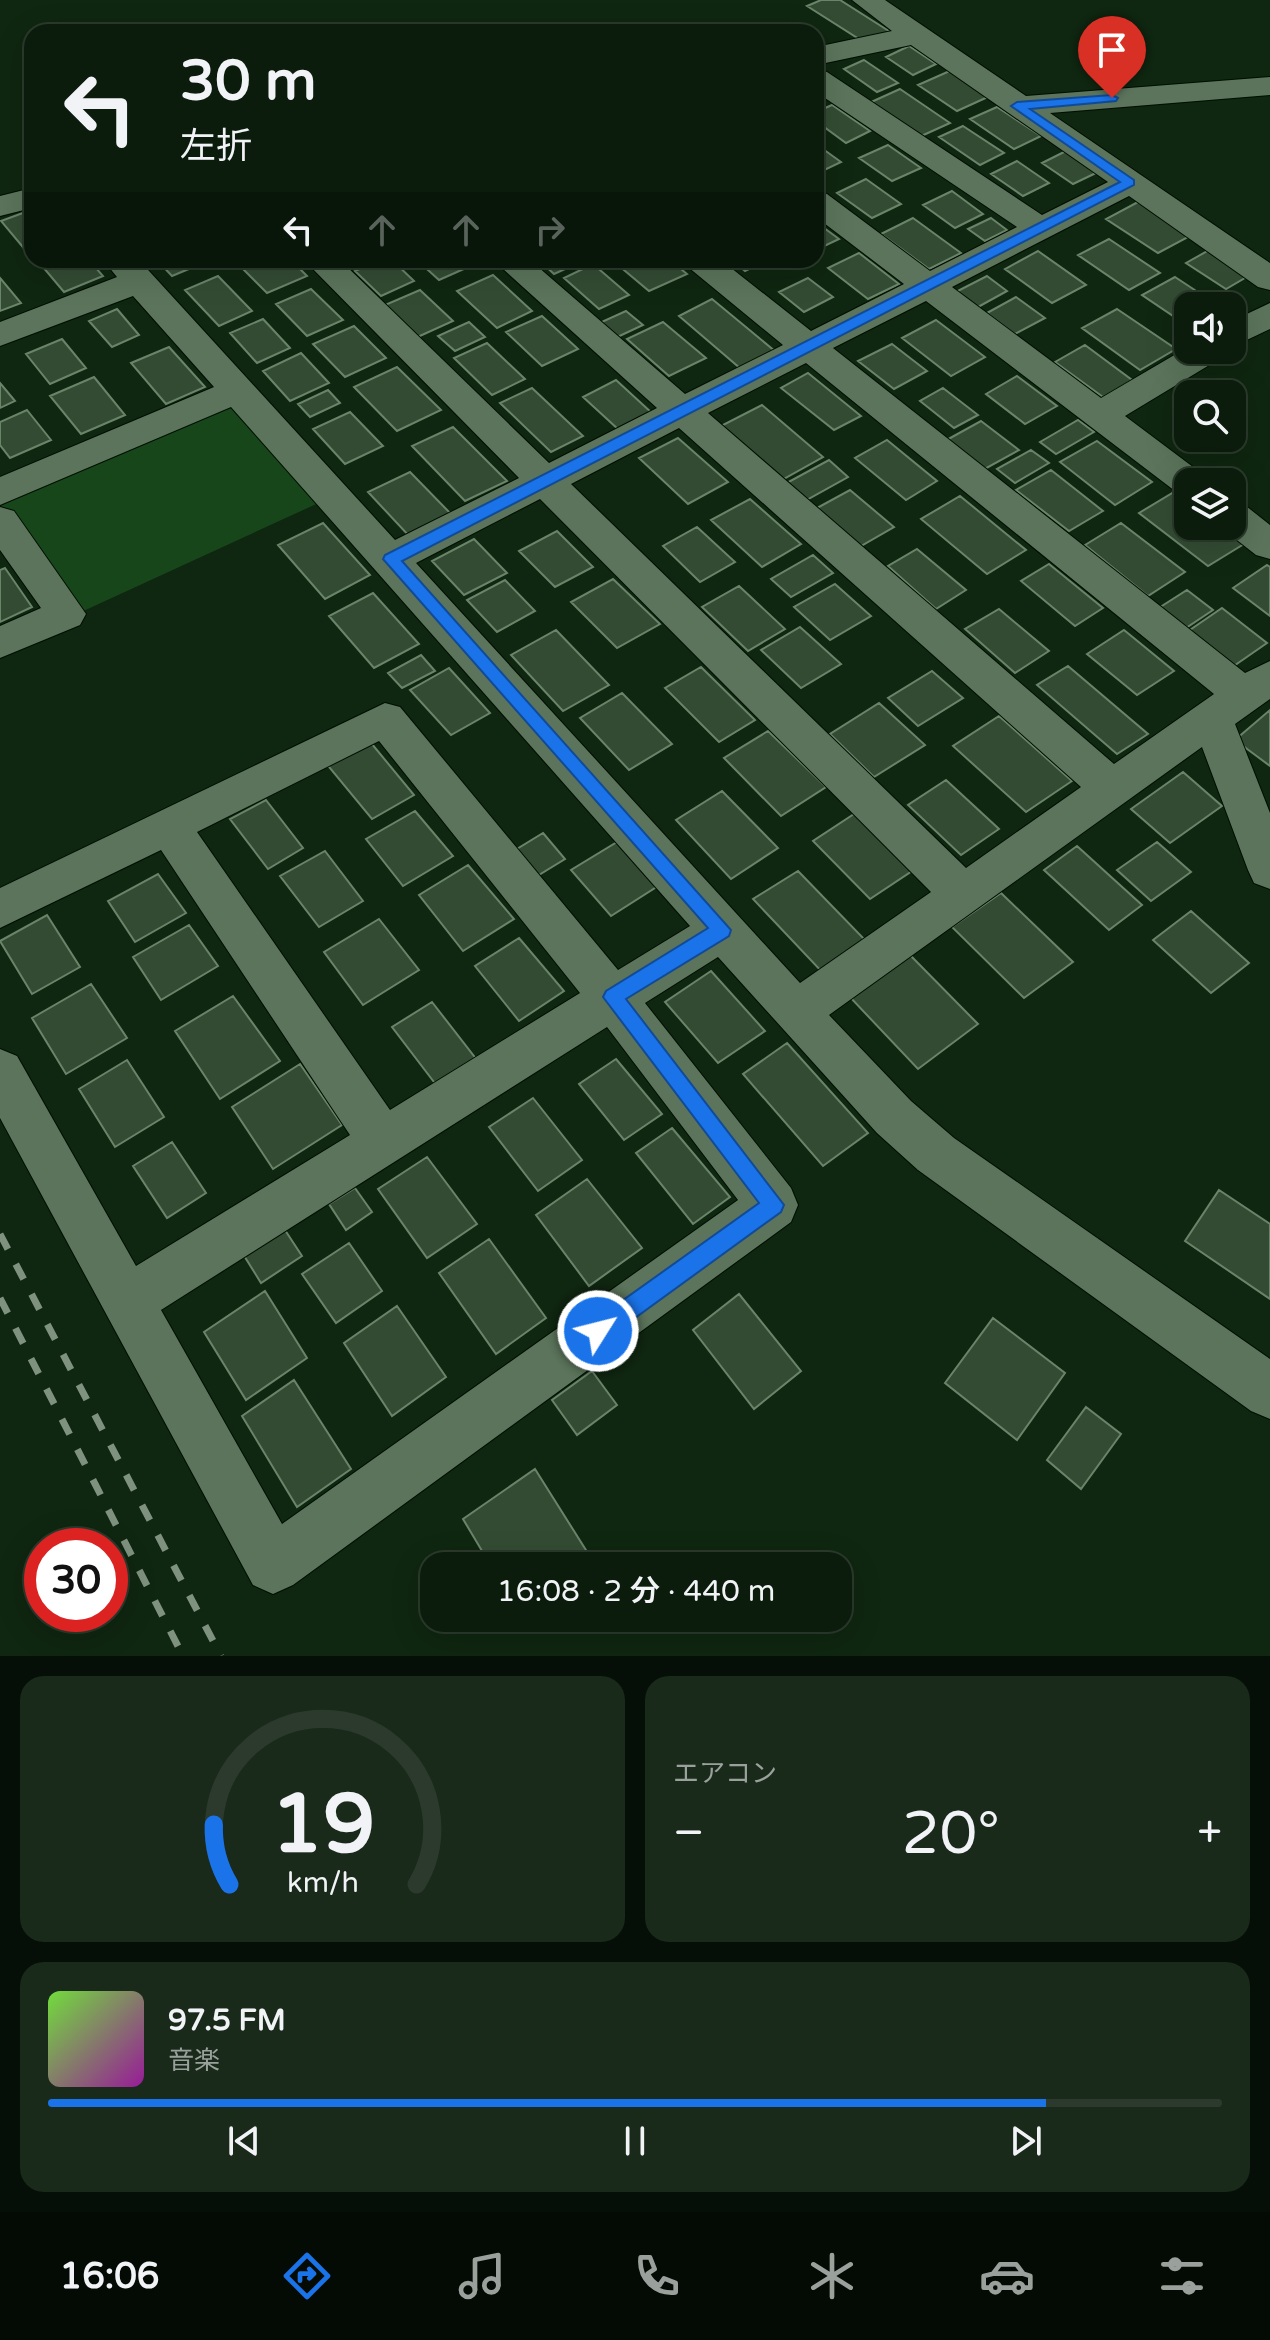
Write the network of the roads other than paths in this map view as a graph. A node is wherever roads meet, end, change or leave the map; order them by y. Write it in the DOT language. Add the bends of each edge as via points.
graph roads {
  1 [pos="866,0"];
  2 [pos="915,35"];
  3 [pos="824,54"];
  4 [pos="824,83"];
  5 [pos="1270,86"];
  6 [pos="1017,106"];
  7 [pos="1130,183"];
  8 [pos="24,200"];
  9 [pos="0,206"];
  10 [pos="824,207"];
  11 [pos="1040,228"];
  12 [pos="329,268"];
  13 [pos="519,268"];
  14 [pos="710,268"];
  15 [pos="129,271"];
  16 [pos="1270,279"];
  17 [pos="929,285"];
  18 [pos="1270,314"];
  19 [pos="1246,328"];
  20 [pos="0,335"];
  21 [pos="808,347"];
  22 [pos="1185,364"];
  23 [pos="236,391"];
  24 [pos="682,411"];
  25 [pos="1099,415"];
  26 [pos="1174,471"];
  27 [pos="545,481"];
  28 [pos="0,492"];
  29 [pos="0,521"];
  30 [pos="1246,527"];
  31 [pos="1270,545"];
  32 [pos="391,559"];
  33 [pos="0,643"];
  34 [pos="1242,697"];
  35 [pos="1113,789"];
  36 [pos="169,826"];
  37 [pos="1270,870"];
  38 [pos="964,895"];
  39 [pos="0,909"];
  40 [pos="722,930"];
  41 [pos="612,997"];
  42 [pos="796,1012"];
  43 [pos="0,1071"];
  44 [pos="383,1141"];
  45 [pos="126,1302"];
  46 [pos="1270,1392"];
  1 -- 2 [label="street"];
  2 -- 3 [label="street"];
  2 -- 6 [label="street"];
  4 -- 11 [label="street"];
  5 -- 6 [label="street"];
  6 -- 7 [label="street"];
  7 -- 11 [label="street"];
  7 -- 16 [label="street"];
  8 -- 9 [label="street"];
  10 -- 17 [label="street"];
  11 -- 17 [label="street"];
  12 -- 27 [label="street"];
  13 -- 24 [label="street"];
  14 -- 21 [label="street"];
  15 -- 20 [label="street"];
  15 -- 23 [label="street"];
  17 -- 21 [label="street"];
  17 -- 25 [label="street"];
  18 -- 19 [label="street"];
  21 -- 24 [label="street"];
  21 -- 34 [label="street"];
  22 -- 25 [label="street"];
  23 -- 28 [label="street"];
  23 -- 32 [label="street"];
  24 -- 27 [label="street"];
  24 -- 35 [label="street"];
  25 -- 26 [label="street"];
  27 -- 32 [label="street"];
  27 -- 38 [label="street"];
  29 -- 33 [label="street" via="66,614"];
  30 -- 31 [label="street"];
  32 -- 40 [label="street"];
  34 -- 35 [label="street"];
  34 -- 37 [label="street"];
  35 -- 38 [label="street"];
  36 -- 39 [label="street"];
  36 -- 41 [label="street" via="385,719"];
  36 -- 44 [label="street"];
  38 -- 42 [label="street"];
  40 -- 41 [label="street"];
  40 -- 42 [label="street"];
  41 -- 44 [label="street"];
  41 -- 45 [label="street" via="773,1205 273,1565"];
  42 -- 46 [label="street" via="936,1154"];
  43 -- 45 [label="street"];
  44 -- 45 [label="street"];
}
